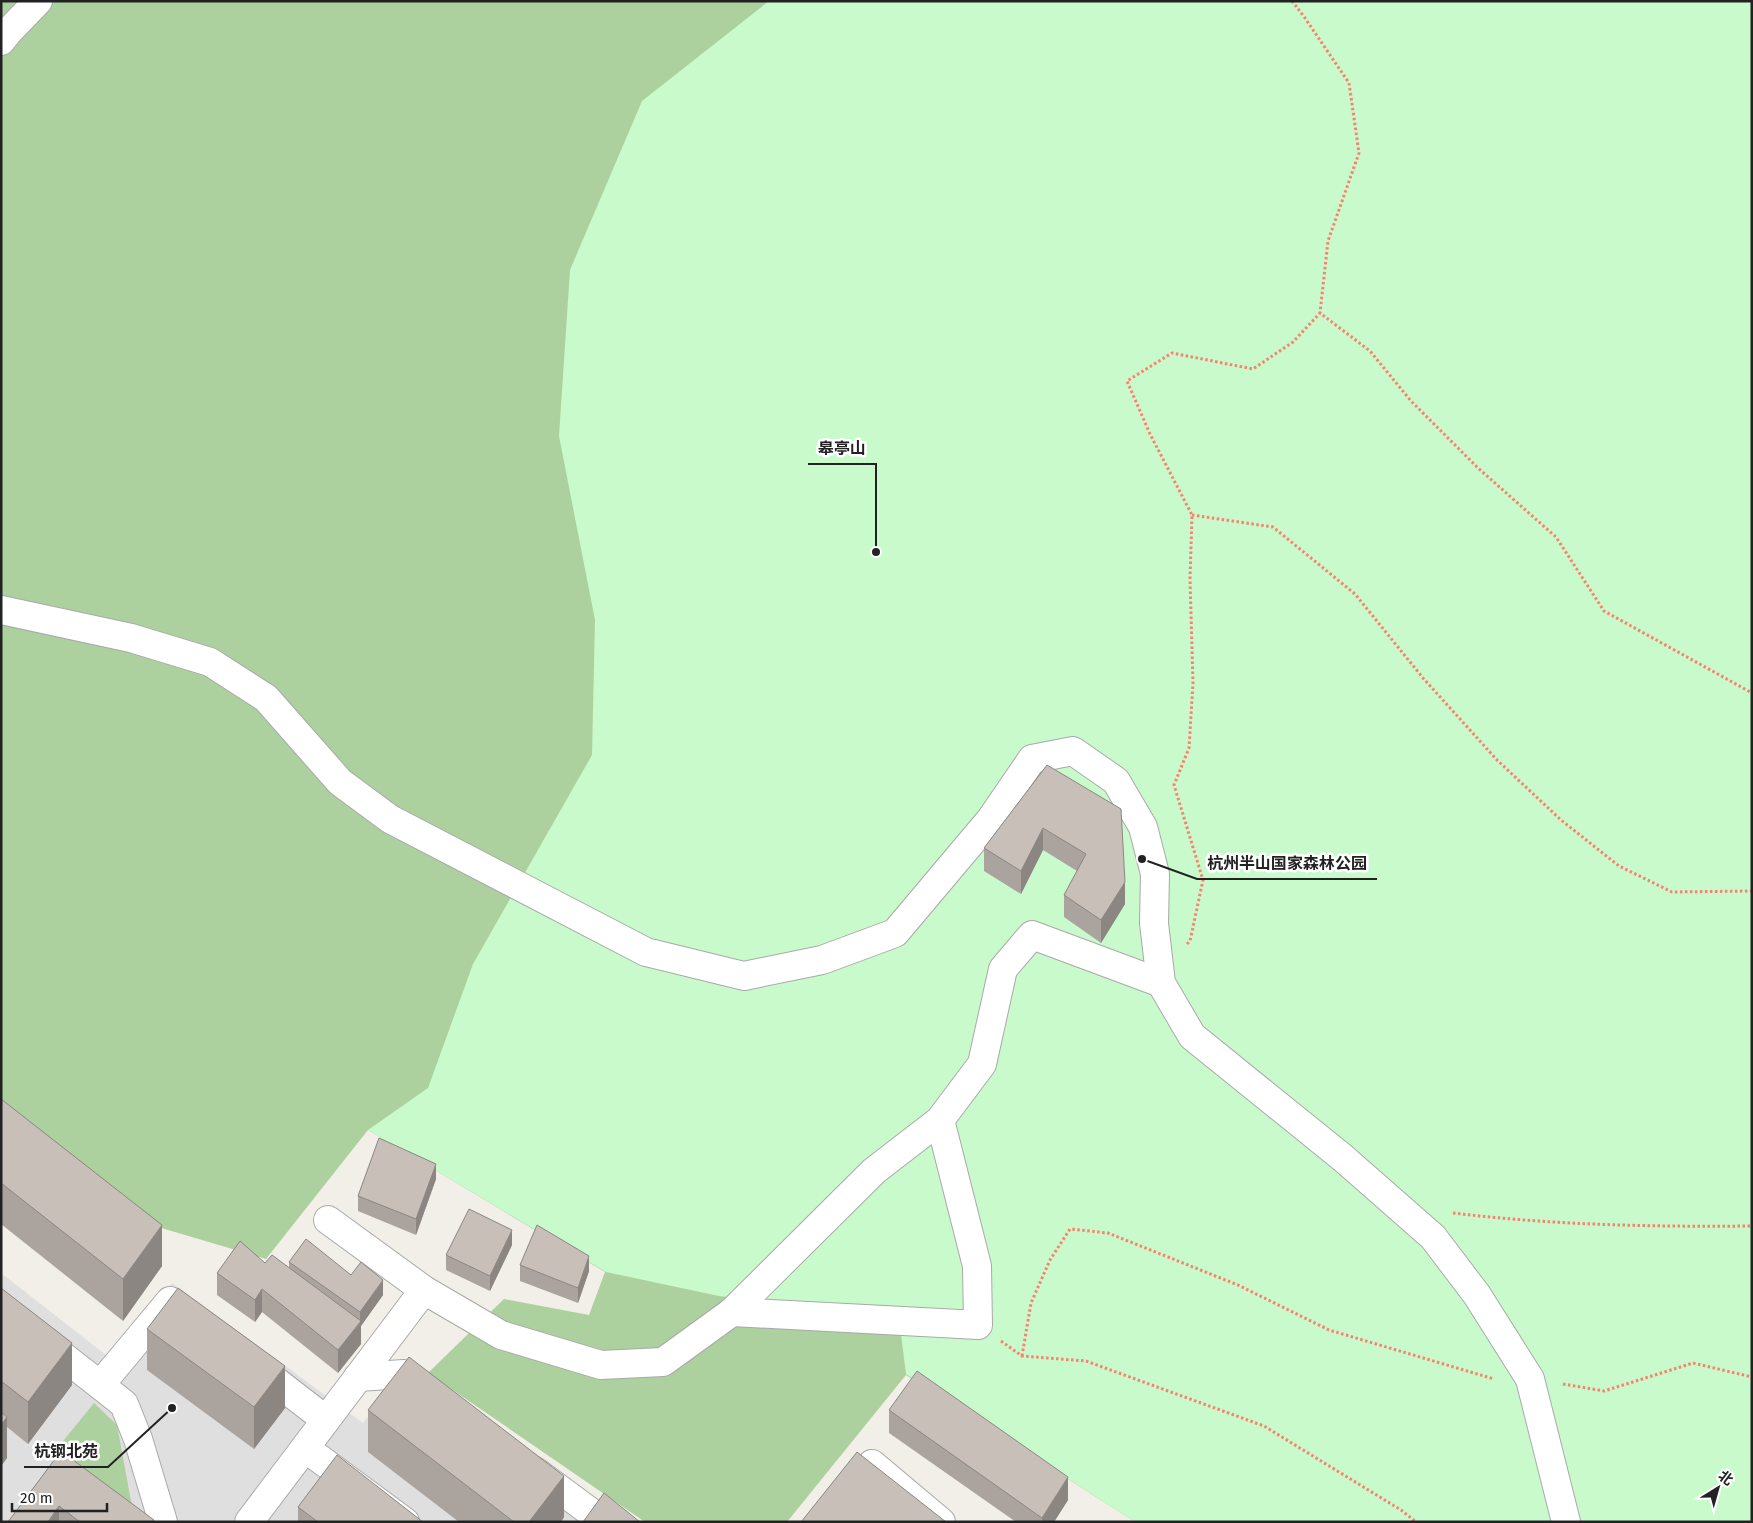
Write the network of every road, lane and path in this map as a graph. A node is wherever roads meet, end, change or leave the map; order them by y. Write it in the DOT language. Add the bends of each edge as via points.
graph roads {
  1 [pos="38,1"];
  2 [pos="1292,1"];
  3 [pos="1,41"];
  4 [pos="1320,313"];
  5 [pos="1192,515"];
  6 [pos="1,610"];
  7 [pos="1752,693"];
  8 [pos="1752,892"];
  9 [pos="1161,983"];
  10 [pos="940,1120"];
  11 [pos="1446,1212"];
  12 [pos="328,1220"];
  13 [pos="1752,1226"];
  14 [pos="424,1290"];
  15 [pos="1,1308"];
  16 [pos="732,1312"];
  17 [pos="194,1318"];
  18 [pos="978,1325"];
  19 [pos="233,1348"];
  20 [pos="1022,1356"];
  21 [pos="1752,1377"];
  22 [pos="358,1378"];
  23 [pos="1530,1379"];
  24 [pos="100,1385"];
  25 [pos="444,1403"];
  26 [pos="326,1420"];
  27 [pos="305,1448"];
  28 [pos="514,1456"];
  29 [pos="872,1464"];
  30 [pos="594,1519"];
  31 [pos="163,1522"];
  32 [pos="249,1522"];
  33 [pos="405,1522"];
  34 [pos="941,1522"];
  35 [pos="1416,1522"];
  36 [pos="1566,1522"];
  1 -- 3 [label="street"];
  2 -- 4 [label="path" via="1349,83 1359,153 1328,241"];
  4 -- 5 [label="path" via="1293,342 1253,369 1172,353 1127,381"];
  4 -- 7 [label="path" via="1370,351 1411,401 1478,468 1556,537 1604,611"];
  5 -- 8 [label="path" via="1273,527 1355,594 1423,678 1497,760 1561,820 1619,866 1672,892"];
  5 -- 9 [label="path" via="1192,692 1188,748 1174,785 1203,880 1190,941"];
  6 -- 9 [label="street" via="131,638 210,662 266,698 340,782 390,819 646,952 744,976 822,960 895,933 991,819 1032,759 1073,751 1116,781 1143,827 1155,874 1154,923"];
  9 -- 10 [label="street" via="1032,935 1003,969 982,1064"];
  9 -- 23 [label="street" via="1192,1036 1343,1158 1433,1237 1477,1296"];
  10 -- 16 [label="street" via="874,1171"];
  10 -- 18 [label="street" via="977,1266"];
  11 -- 13 [label="path" via="1514,1220"];
  12 -- 14 [label="street"];
  14 -- 16 [label="street" via="501,1335 601,1365 662,1362"];
  14 -- 22 [label="street"];
  15 -- 24 [label="street"];
  16 -- 18 [label="street"];
  17 -- 24 [label="street" via="170,1301"];
  18 -- 20 [label="path"];
  19 -- 26 [label="street"];
  20 -- 23 [label="path" via="1031,1302 1050,1260 1070,1229 1108,1233 1238,1285 1329,1330 1491,1378"];
  20 -- 35 [label="path" via="1086,1361 1264,1426"];
  21 -- 23 [label="path" via="1693,1363 1604,1391"];
  22 -- 25 [label="street" via="404,1374"];
  22 -- 26 [label="street"];
  23 -- 36 [label="street"];
  24 -- 31 [label="street" via="124,1404"];
  26 -- 27 [label="street"];
  27 -- 32 [label="street"];
  27 -- 33 [label="street"];
  28 -- 30 [label="street"];
  29 -- 34 [label="street"];
}
